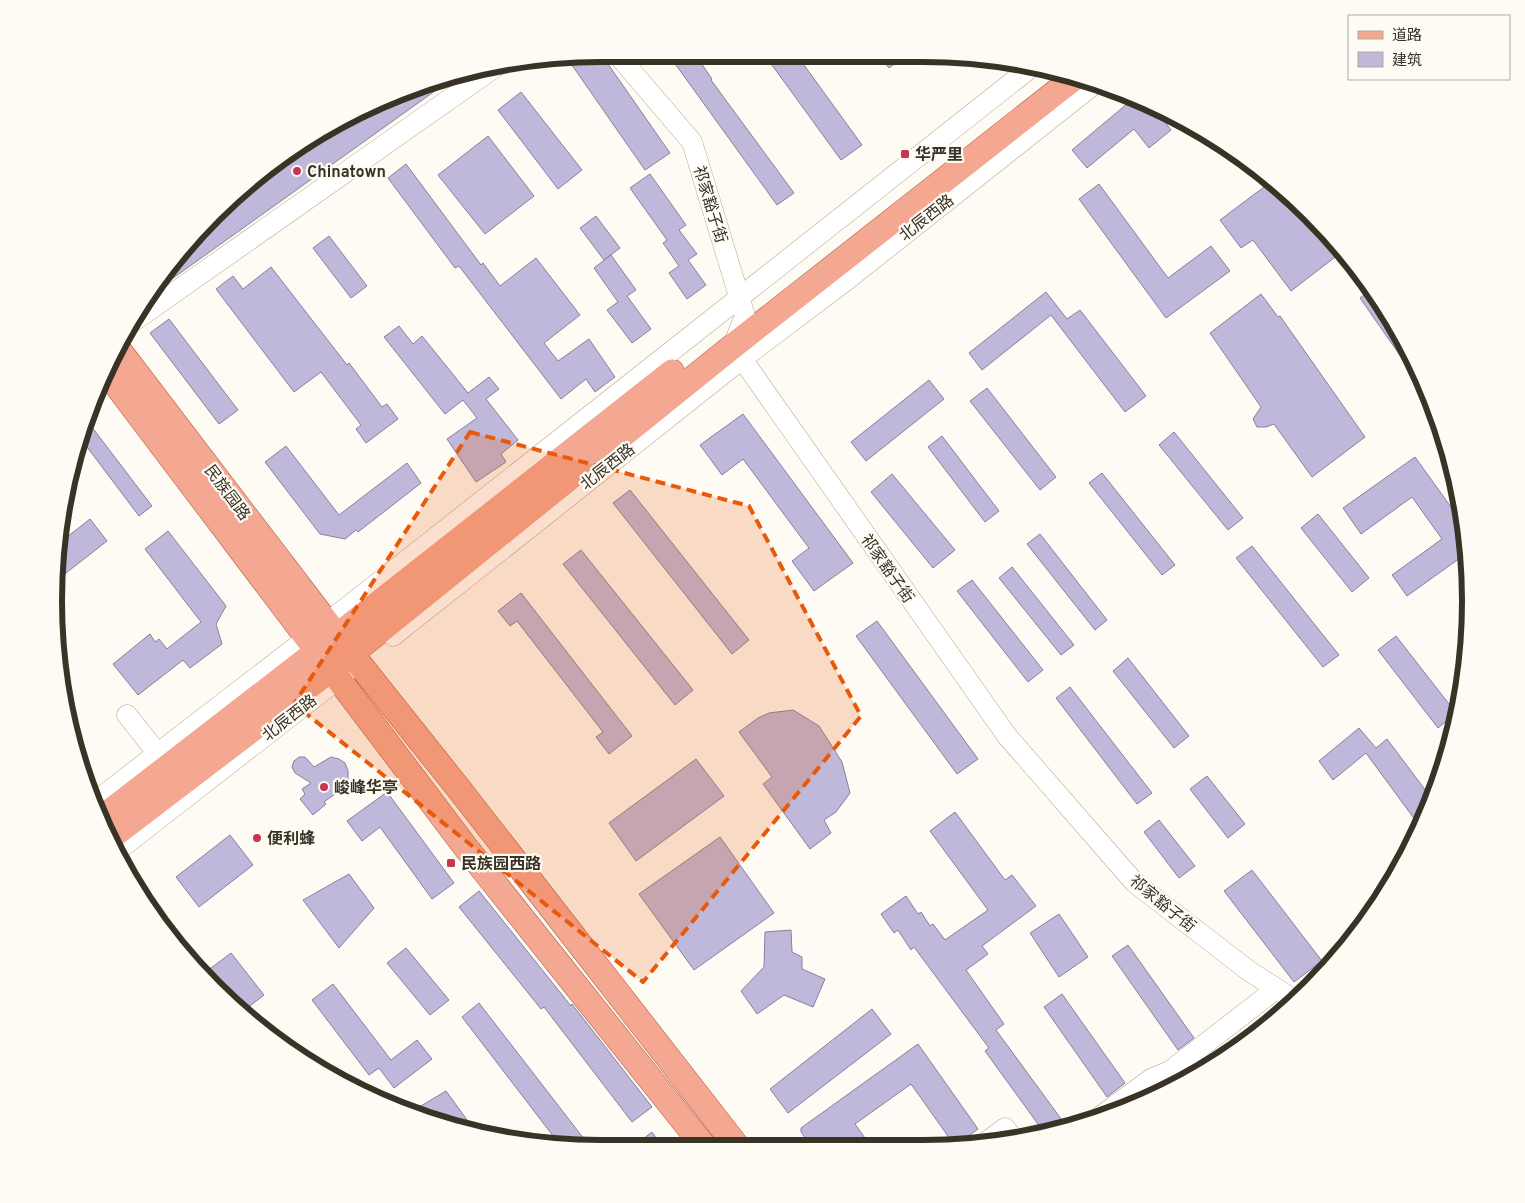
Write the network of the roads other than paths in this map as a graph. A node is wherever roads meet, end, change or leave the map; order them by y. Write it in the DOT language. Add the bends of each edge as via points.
graph roads {
  1 [pos="624,62"];
  2 [pos="1026,72"];
  3 [pos="482,76"];
  4 [pos="1048,78"];
  5 [pos="1068,83"];
  6 [pos="1089,89"];
  7 [pos="742,307"];
  8 [pos="147,312"];
  9 [pos="737,353"];
  10 [pos="122,355"];
  11 [pos="111,378"];
  12 [pos="334,651"];
  13 [pos="127,715"];
  14 [pos="163,761"];
  15 [pos="205,782"];
  16 [pos="100,798"];
  17 [pos="162,798"];
  18 [pos="107,814"];
  19 [pos="115,834"];
  20 [pos="122,847"];
  21 [pos="1276,988"];
  22 [pos="1290,997"];
  23 [pos="1118,1104"];
  24 [pos="1009,1133"];
  25 [pos="994,1136"];
  26 [pos="699,1140"];
  27 [pos="732,1140"];
  1 -- 7 [label="street, 祁家豁子街" via="692,142"];
  2 -- 7 [label="street, 北辰西路"];
  3 -- 8 [label="street"];
  4 -- 7 [label="main road, 北辰西路"];
  5 -- 9 [label="main road, 北辰西路"];
  6 -- 9 [label="street, 北辰西路" via="848,279"];
  7 -- 9 [label="street"];
  7 -- 12 [label="main road, 北辰西路"];
  9 -- 12 [label="main road, 北辰西路"];
  9 -- 21 [label="street, 祁家豁子街" via="1007,736 1136,883 1249,971"];
  10 -- 12 [label="main road, 民族园路"];
  11 -- 12 [label="main road, 民族园路"];
  12 -- 14 [label="main road, 北辰西路"];
  12 -- 15 [label="street, 北辰西路"];
  12 -- 17 [label="main road, 北辰西路"];
  12 -- 26 [label="main road" via="467,849"];
  12 -- 27 [label="main road" via="459,789"];
  13 -- 14 [label="street"];
  14 -- 16 [label="street, 北辰西路"];
  14 -- 18 [label="main road, 北辰西路"];
  15 -- 17 [label="main road"];
  15 -- 20 [label="street, 北辰西路"];
  17 -- 19 [label="main road, 北辰西路"];
  21 -- 22 [label="street, 祁家豁子街"];
  21 -- 23 [label="street" via="1170,1071 1151,1080"];
  24 -- 25 [label="street" via="1005,1128"];
}
